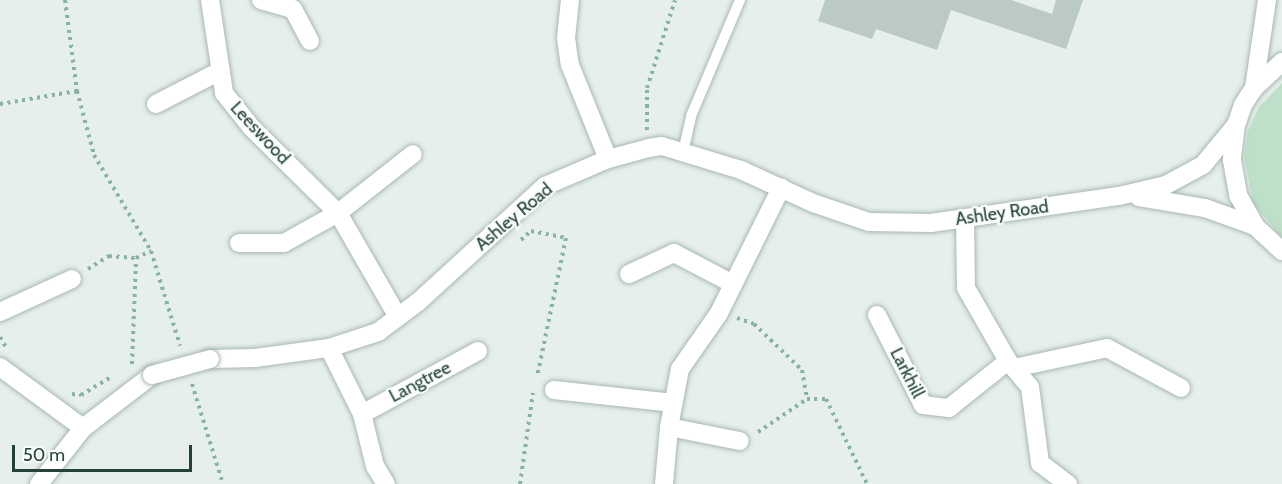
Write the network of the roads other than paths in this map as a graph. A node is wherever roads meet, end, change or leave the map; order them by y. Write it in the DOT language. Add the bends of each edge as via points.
graph roads {
  1 [pos="210,0"];
  2 [pos="261,0"];
  3 [pos="570,0"];
  4 [pos="740,0"];
  5 [pos="1267,0"];
  6 [pos="310,41"];
  7 [pos="1282,62"];
  8 [pos="220,71"];
  9 [pos="1254,88"];
  10 [pos="156,104"];
  11 [pos="1236,125"];
  12 [pos="683,152"];
  13 [pos="412,154"];
  14 [pos="608,159"];
  15 [pos="781,188"];
  16 [pos="1119,196"];
  17 [pos="338,213"];
  18 [pos="965,218"];
  19 [pos="1255,226"];
  20 [pos="239,243"];
  21 [pos="1282,251"];
  22 [pos="629,274"];
  23 [pos="72,279"];
  24 [pos="734,284"];
  25 [pos="0,312"];
  26 [pos="877,315"];
  27 [pos="398,317"];
  28 [pos="329,348"];
  29 [pos="477,351"];
  30 [pos="1011,364"];
  31 [pos="0,367"];
  32 [pos="1181,388"];
  33 [pos="554,390"];
  34 [pos="674,403"];
  35 [pos="362,414"];
  36 [pos="669,426"];
  37 [pos="82,428"];
  38 [pos="740,441"];
  39 [pos="39,484"];
  40 [pos="386,484"];
  41 [pos="664,484"];
  42 [pos="1068,484"];
  1 -- 8 [label="street, Leeswood"];
  2 -- 6 [label="street" via="293,9"];
  3 -- 14 [label="street" via="566,38 570,65"];
  4 -- 12 [label="lane" via="691,116"];
  5 -- 9 [label="street"];
  7 -- 9 [label="street"];
  8 -- 10 [label="street"];
  8 -- 17 [label="street, Leeswood" via="224,93 251,127"];
  9 -- 11 [label="street"];
  11 -- 16 [label="street, Ashley Road" via="1203,165 1166,185"];
  11 -- 19 [label="street" via="1232,160 1238,195"];
  12 -- 14 [label="street, Ashley Road" via="662,146"];
  12 -- 15 [label="street, Ashley Road" via="741,170"];
  13 -- 17 [label="street"];
  14 -- 27 [label="street, Ashley Road" via="545,186"];
  15 -- 18 [label="street, Ashley Road" via="869,222 931,223"];
  15 -- 24 [label="street"];
  16 -- 18 [label="street, Ashley Road"];
  16 -- 19 [label="street, Ashley Road" via="1167,199"];
  17 -- 20 [label="street" via="284,243"];
  17 -- 27 [label="street, Leeswood"];
  18 -- 30 [label="street" via="966,288"];
  19 -- 21 [label="street"];
  22 -- 24 [label="street" via="674,253"];
  23 -- 25 [label="street"];
  24 -- 34 [label="street" via="680,369"];
  26 -- 30 [label="street, Larkhill" via="923,405 949,408"];
  27 -- 28 [label="street, Ashley Road" via="378,332"];
  28 -- 35 [label="street"];
  28 -- 37 [label="street, Ashley Road, bridge" via="255,358 210,359 152,375"];
  29 -- 35 [label="street, Langtree"];
  30 -- 32 [label="street, Larkhill" via="1107,348"];
  30 -- 42 [label="street" via="1030,387 1040,463"];
  31 -- 37 [label="street"];
  33 -- 34 [label="street"];
  34 -- 36 [label="street"];
  35 -- 40 [label="street" via="375,466"];
  36 -- 38 [label="street"];
  36 -- 41 [label="street"];
  37 -- 39 [label="street, Ashley Road"];
}
